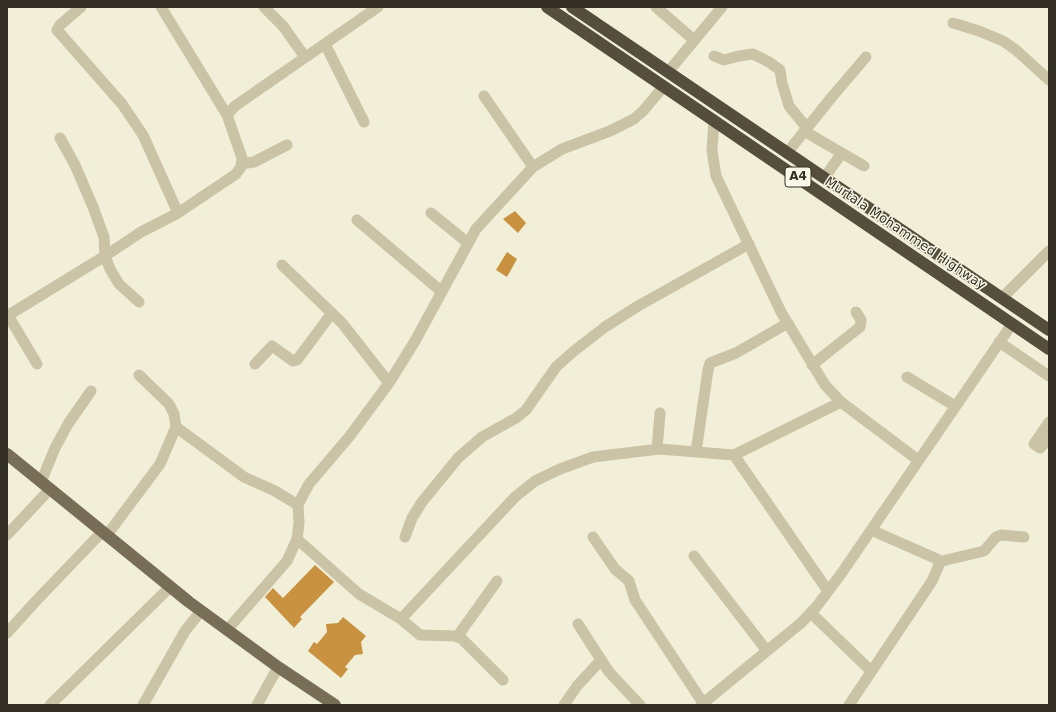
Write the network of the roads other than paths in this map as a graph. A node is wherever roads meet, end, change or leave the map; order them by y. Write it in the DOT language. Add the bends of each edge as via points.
graph roads {
  1 [pos="81,7"];
  2 [pos="160,7"];
  3 [pos="264,7"];
  4 [pos="378,7"];
  5 [pos="547,7"];
  6 [pos="572,7"];
  7 [pos="656,7"];
  8 [pos="722,7"];
  9 [pos="953,23"];
  10 [pos="694,40"];
  11 [pos="325,44"];
  12 [pos="305,56"];
  13 [pos="714,56"];
  14 [pos="866,57"];
  15 [pos="668,72"];
  16 [pos="1049,80"];
  17 [pos="664,86"];
  18 [pos="484,96"];
  19 [pos="227,115"];
  20 [pos="714,120"];
  21 [pos="364,122"];
  22 [pos="806,129"];
  23 [pos="60,138"];
  24 [pos="287,145"];
  25 [pos="787,153"];
  26 [pos="842,153"];
  27 [pos="241,164"];
  28 [pos="864,166"];
  29 [pos="533,167"];
  30 [pos="824,178"];
  31 [pos="178,213"];
  32 [pos="431,213"];
  33 [pos="357,220"];
  34 [pos="468,243"];
  35 [pos="749,244"];
  36 [pos="1049,251"];
  37 [pos="105,256"];
  38 [pos="282,265"];
  39 [pos="442,292"];
  40 [pos="1002,298"];
  41 [pos="139,302"];
  42 [pos="856,312"];
  43 [pos="332,313"];
  44 [pos="8,315"];
  45 [pos="788,323"];
  46 [pos="1012,324"];
  47 [pos="1049,330"];
  48 [pos="1000,342"];
  49 [pos="1049,348"];
  50 [pos="37,364"];
  51 [pos="255,364"];
  52 [pos="812,365"];
  53 [pos="139,375"];
  54 [pos="1049,376"];
  55 [pos="907,377"];
  56 [pos="389,383"];
  57 [pos="91,391"];
  58 [pos="841,402"];
  59 [pos="955,406"];
  60 [pos="660,413"];
  61 [pos="1049,422"];
  62 [pos="176,427"];
  63 [pos="1049,436"];
  64 [pos="656,449"];
  65 [pos="696,452"];
  66 [pos="7,454"];
  67 [pos="734,455"];
  68 [pos="918,460"];
  69 [pos="46,486"];
  70 [pos="298,505"];
  71 [pos="871,530"];
  72 [pos="104,534"];
  73 [pos="7,535"];
  74 [pos="404,536"];
  75 [pos="1024,537"];
  76 [pos="593,538"];
  77 [pos="297,539"];
  78 [pos="694,556"];
  79 [pos="938,562"];
  80 [pos="497,581"];
  81 [pos="170,586"];
  82 [pos="828,591"];
  83 [pos="201,611"];
  84 [pos="810,612"];
  85 [pos="401,619"];
  86 [pos="578,624"];
  87 [pos="226,630"];
  88 [pos="7,633"];
  89 [pos="457,637"];
  90 [pos="767,651"];
  91 [pos="601,660"];
  92 [pos="278,667"];
  93 [pos="871,671"];
  94 [pos="503,680"];
  95 [pos="702,704"];
  96 [pos="50,705"];
  97 [pos="143,705"];
  98 [pos="257,705"];
  99 [pos="335,705"];
  100 [pos="564,705"];
  101 [pos="640,705"];
  102 [pos="848,705"];
  1 -- 31 [label="street" via="57,30 122,104 143,135"];
  2 -- 19 [label="street"];
  3 -- 12 [label="street" via="283,26"];
  4 -- 11 [label="street"];
  5 -- 17 [label="highway, Murtala Mohammed Highway / A4"];
  6 -- 15 [label="highway, Murtala Mohammed Highway / A4"];
  7 -- 10 [label="street"];
  8 -- 10 [label="street"];
  9 -- 16 [label="street" via="1003,41"];
  10 -- 15 [label="street"];
  11 -- 12 [label="street"];
  11 -- 21 [label="street"];
  12 -- 19 [label="street" via="235,106"];
  13 -- 22 [label="street" via="724,60 753,54 780,70 789,106"];
  14 -- 22 [label="street"];
  15 -- 25 [label="highway, Murtala Mohammed Highway / A4"];
  17 -- 20 [label="highway, Murtala Mohammed Highway / A4"];
  17 -- 29 [label="street" via="634,118 610,131 562,149"];
  18 -- 29 [label="street"];
  19 -- 27 [label="street" via="242,158"];
  20 -- 35 [label="street" via="712,151 716,176"];
  20 -- 46 [label="highway, Murtala Mohammed Highway / A4"];
  22 -- 25 [label="street"];
  22 -- 26 [label="street"];
  23 -- 37 [label="street" via="93,207 104,237"];
  24 -- 27 [label="street" via="254,162"];
  25 -- 30 [label="highway, Murtala Mohammed Highway / A4"];
  26 -- 28 [label="street"];
  26 -- 30 [label="street"];
  27 -- 31 [label="street" via="236,174"];
  29 -- 34 [label="street" via="476,229"];
  30 -- 40 [label="highway, Murtala Mohammed Highway / A4"];
  31 -- 37 [label="street" via="141,232"];
  32 -- 34 [label="street"];
  33 -- 39 [label="street"];
  34 -- 39 [label="street"];
  35 -- 45 [label="street"];
  35 -- 74 [label="street" via="638,306 574,351 556,367 526,410 482,437 458,458 422,502"];
  36 -- 40 [label="street"];
  37 -- 41 [label="street" via="119,284"];
  37 -- 44 [label="street"];
  38 -- 43 [label="street"];
  39 -- 56 [label="street"];
  40 -- 47 [label="highway, Murtala Mohammed Highway / A4"];
  42 -- 52 [label="street" via="861,320 860,327"];
  43 -- 51 [label="street" via="297,360 293,361 272,346"];
  43 -- 56 [label="street"];
  44 -- 50 [label="street"];
  45 -- 52 [label="street"];
  45 -- 65 [label="street" via="736,353 710,363"];
  46 -- 48 [label="street"];
  46 -- 49 [label="highway, Murtala Mohammed Highway / A4"];
  48 -- 54 [label="street"];
  48 -- 59 [label="street"];
  52 -- 58 [label="street" via="825,386"];
  53 -- 62 [label="street" via="170,404"];
  55 -- 59 [label="street"];
  56 -- 70 [label="street" via="349,437 309,484"];
  57 -- 69 [label="street" via="55,448"];
  58 -- 67 [label="street"];
  58 -- 68 [label="street"];
  59 -- 68 [label="street"];
  60 -- 64 [label="street"];
  61 -- 63 [label="street" via="1034,444 1040,448"];
  62 -- 70 [label="street" via="244,477"];
  62 -- 72 [label="street" via="160,464"];
  64 -- 65 [label="street"];
  64 -- 85 [label="street" via="593,457 535,480 515,497"];
  65 -- 67 [label="street"];
  66 -- 69 [label="main road"];
  67 -- 82 [label="street"];
  68 -- 71 [label="street"];
  69 -- 72 [label="main road"];
  69 -- 73 [label="street"];
  70 -- 77 [label="street"];
  71 -- 79 [label="street" via="937,559"];
  71 -- 82 [label="street"];
  72 -- 81 [label="main road"];
  72 -- 88 [label="street"];
  75 -- 79 [label="street" via="1001,535 984,551"];
  76 -- 95 [label="street" via="615,569 629,580 635,600"];
  77 -- 85 [label="street" via="359,594"];
  77 -- 87 [label="street" via="287,561"];
  78 -- 90 [label="street"];
  79 -- 93 [label="street" via="932,581"];
  80 -- 89 [label="street"];
  81 -- 83 [label="main road"];
  81 -- 96 [label="street"];
  82 -- 84 [label="street"];
  83 -- 87 [label="main road"];
  83 -- 97 [label="street"];
  84 -- 90 [label="street" via="801,623"];
  84 -- 93 [label="street"];
  85 -- 89 [label="street" via="420,635"];
  86 -- 91 [label="street"];
  87 -- 92 [label="main road"];
  89 -- 94 [label="street"];
  90 -- 95 [label="street"];
  91 -- 100 [label="street" via="577,686"];
  91 -- 101 [label="street"];
  92 -- 98 [label="street"];
  92 -- 99 [label="main road"];
  93 -- 102 [label="street"];
}
